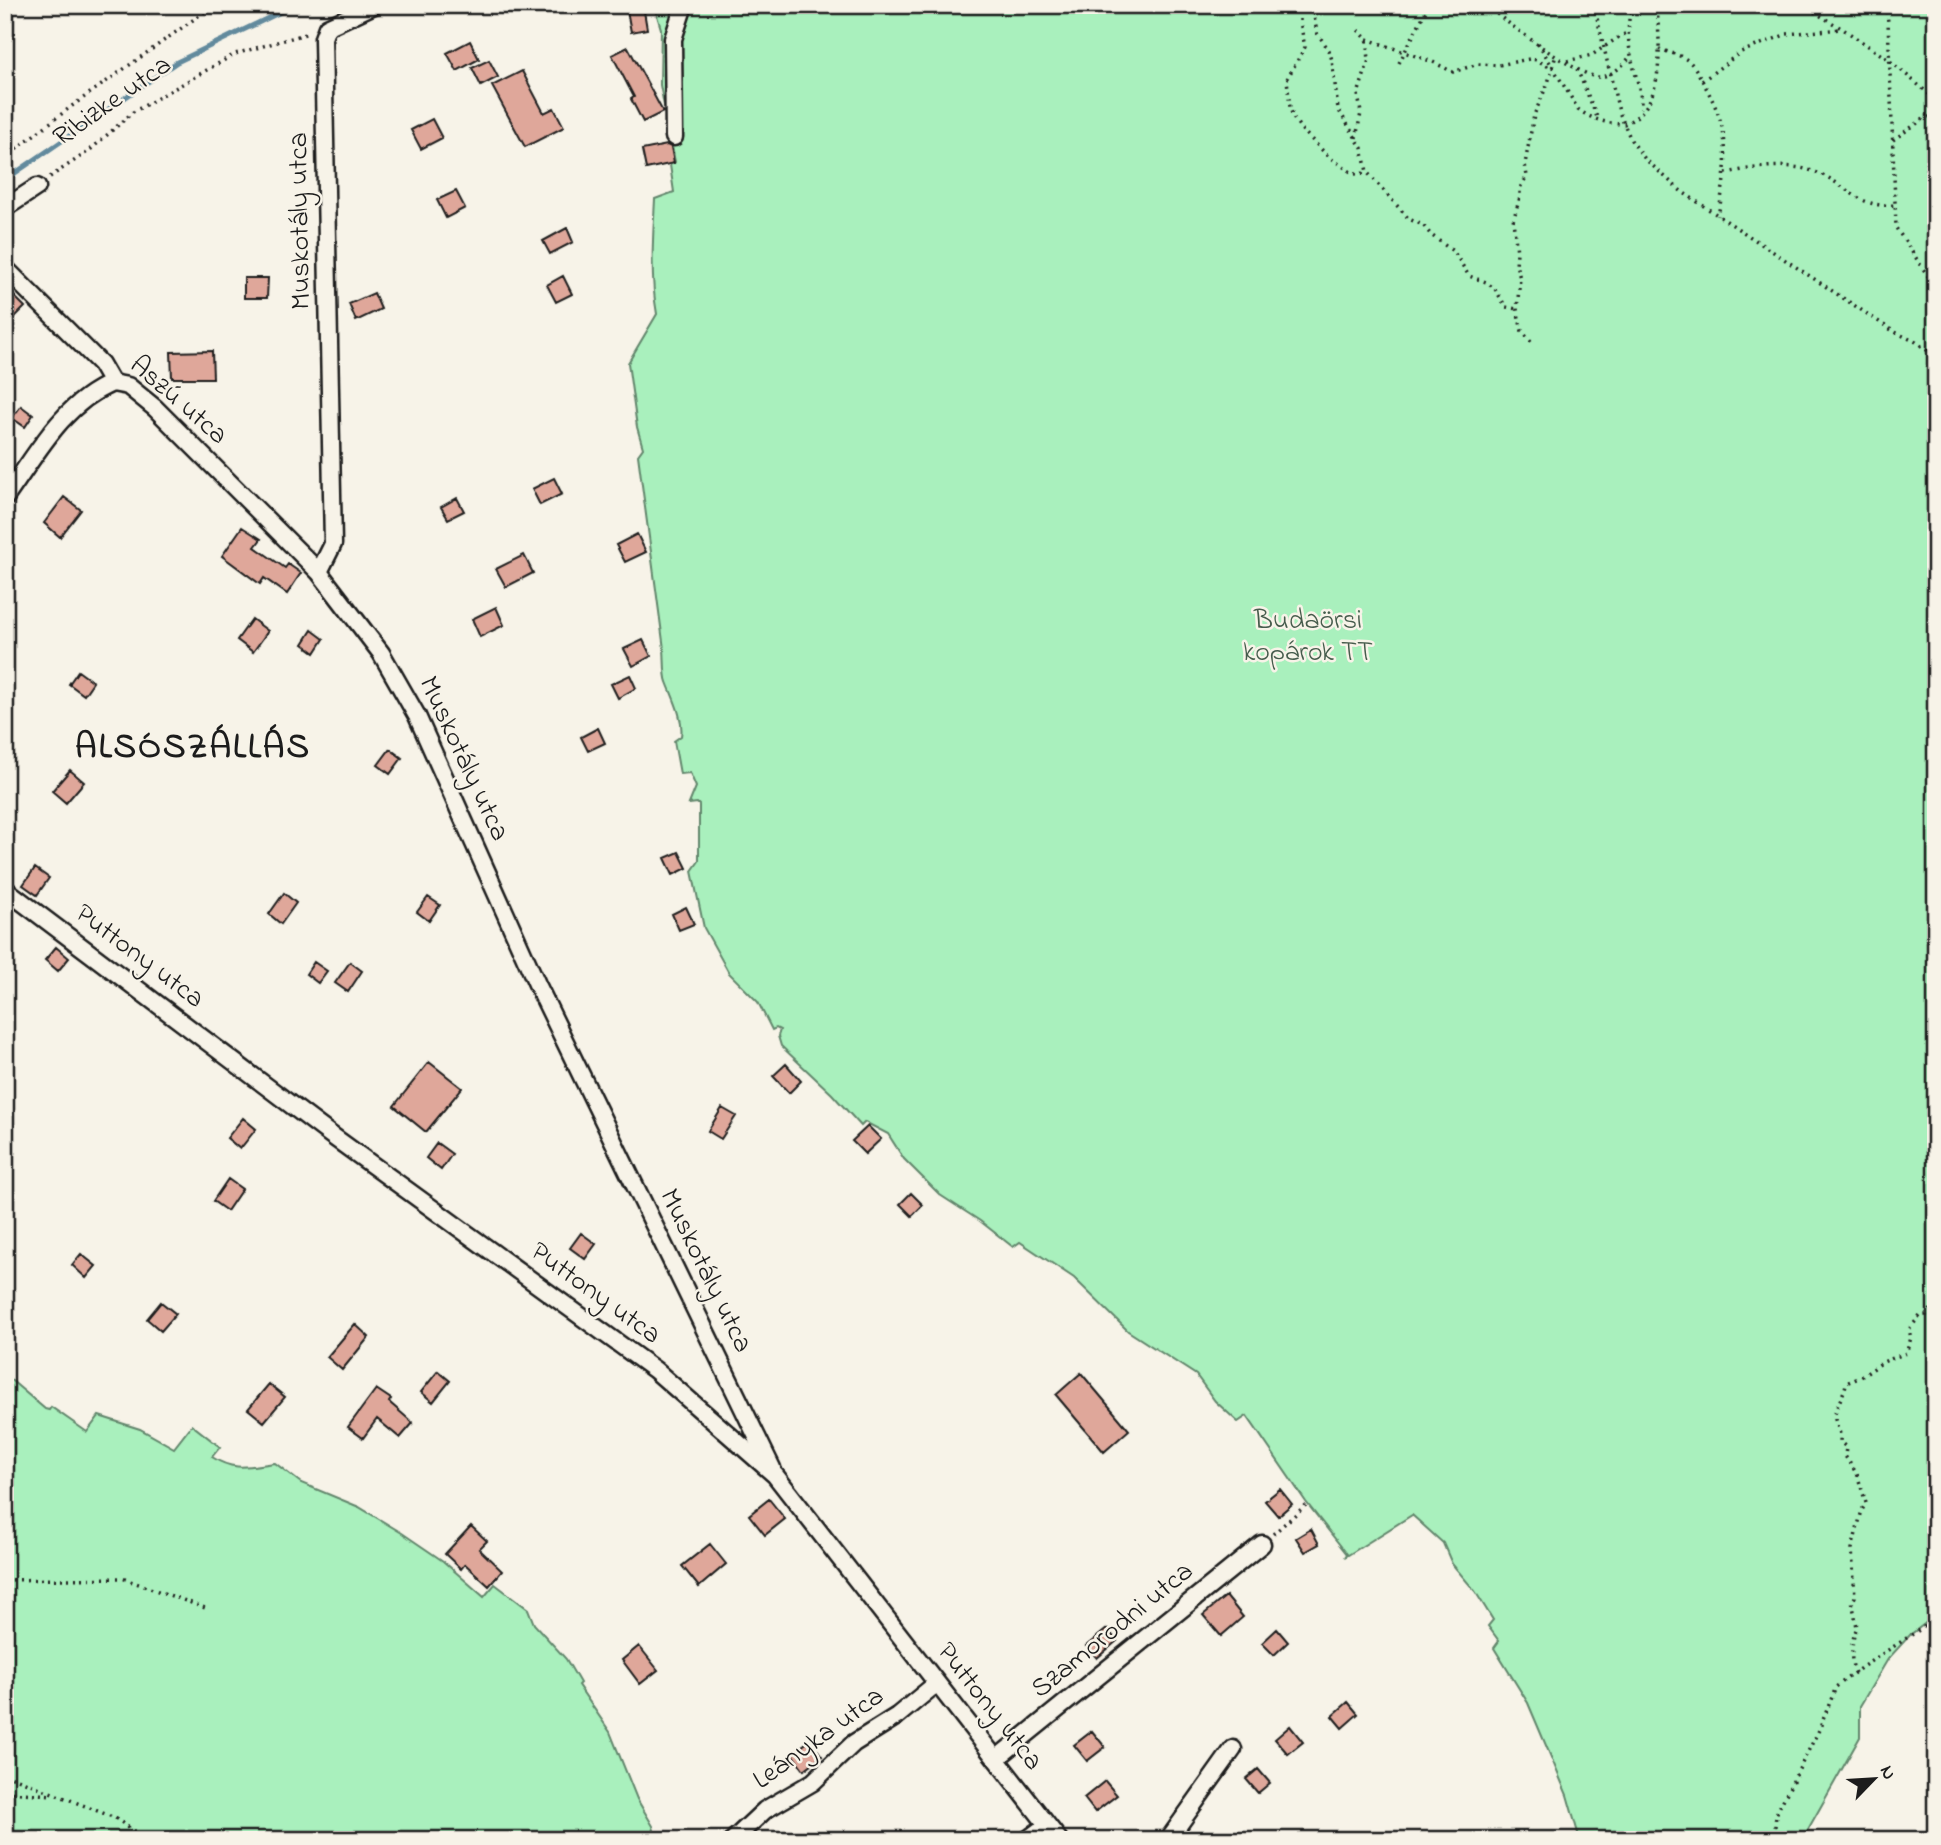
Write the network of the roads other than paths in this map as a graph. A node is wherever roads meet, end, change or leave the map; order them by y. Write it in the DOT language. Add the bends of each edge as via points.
graph roads {
  1 [pos="374,5"];
  2 [pos="684,5"];
  3 [pos="674,137"];
  4 [pos="37,187"];
  5 [pos="5,208"];
  6 [pos="5,268"];
  7 [pos="112,383"];
  8 [pos="5,498"];
  9 [pos="319,572"];
  10 [pos="6,891"];
  11 [pos="775,1475"];
  12 [pos="1262,1544"];
  13 [pos="937,1683"];
  14 [pos="1233,1749"];
  15 [pos="996,1759"];
  16 [pos="1047,1825"];
  17 [pos="733,1840"];
  18 [pos="1027,1840"];
  19 [pos="1059,1840"];
  20 [pos="1168,1840"];
  1 -- 9 [label="street, Muskotály utca" via="327,27 323,38 333,544"];
  2 -- 3 [label="street" via="673,39"];
  4 -- 5 [label="street"];
  6 -- 7 [label="street, Aszú utca" via="102,364"];
  7 -- 8 [label="street" via="90,393 60,421"];
  7 -- 9 [label="street, Aszú utca" via="128,386 155,408"];
  9 -- 11 [label="street, Muskotály utca" via="381,653 417,716 537,984"];
  10 -- 11 [label="street, Puttony utca" via="331,1135 656,1370"];
  11 -- 13 [label="street, Puttony utca"];
  12 -- 15 [label="street, Szamorodni utca"];
  13 -- 15 [label="street, Puttony utca"];
  13 -- 17 [label="street, Leányka utca" via="854,1743 813,1782 765,1810"];
  14 -- 20 [label="street"];
  15 -- 16 [label="street, Puttony utca"];
  16 -- 18 [label="street"];
  16 -- 19 [label="street, Puttony utca"];
}
